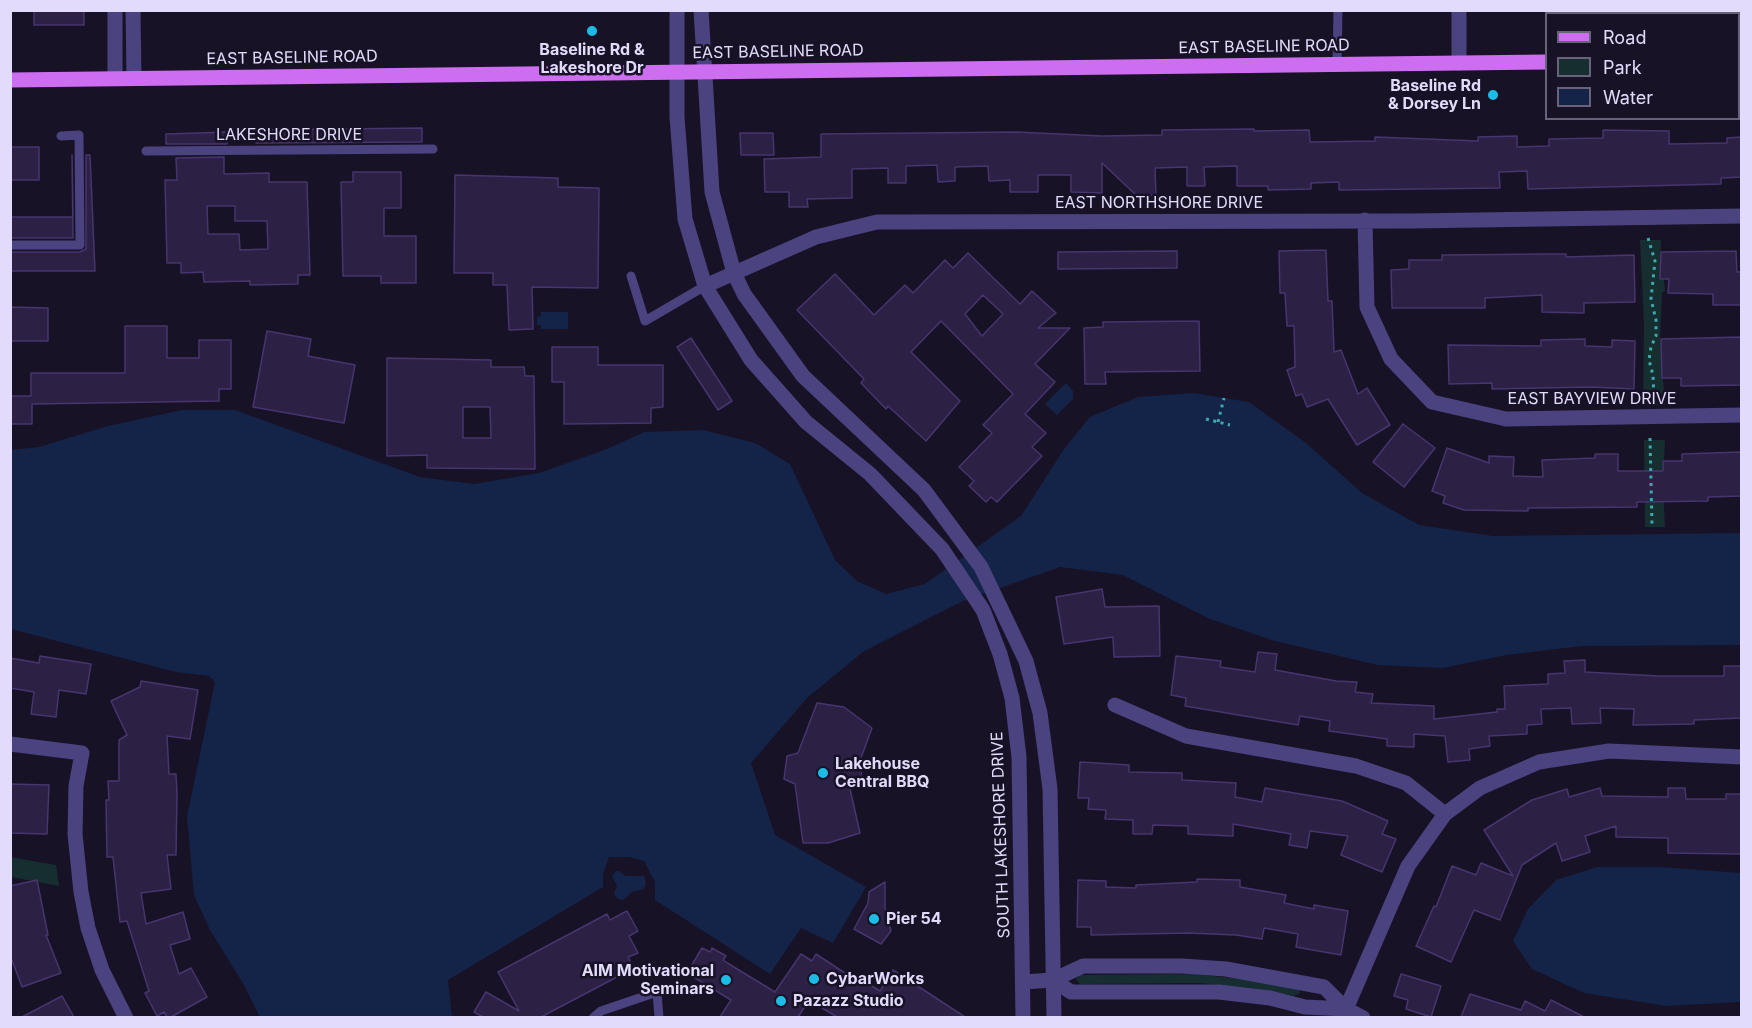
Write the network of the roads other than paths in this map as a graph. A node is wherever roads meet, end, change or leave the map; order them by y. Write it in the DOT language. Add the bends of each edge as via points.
graph roads {
  1 [pos="115,10"];
  2 [pos="133,10"];
  3 [pos="677,10"];
  4 [pos="701,10"];
  5 [pos="1338,10"];
  6 [pos="1459,10"];
  7 [pos="1545,62"];
  8 [pos="1459,63"];
  9 [pos="1337,64"];
  10 [pos="703,71"];
  11 [pos="677,72"];
  12 [pos="115,78"];
  13 [pos="134,78"];
  14 [pos="10,80"];
  15 [pos="61,136"];
  16 [pos="433,149"];
  17 [pos="146,151"];
  18 [pos="1742,216"];
  19 [pos="1365,220"];
  20 [pos="10,245"];
  21 [pos="735,273"];
  22 [pos="630,276"];
  23 [pos="705,286"];
  24 [pos="1742,416"];
  25 [pos="1115,705"];
  26 [pos="10,744"];
  27 [pos="1742,757"];
  28 [pos="1445,814"];
  29 [pos="1053,980"];
  30 [pos="1023,982"];
  31 [pos="1346,1010"];
  32 [pos="126,1017"];
  33 [pos="593,1017"];
  34 [pos="659,1017"];
  35 [pos="1023,1017"];
  36 [pos="1054,1017"];
  37 [pos="1363,1017"];
  1 -- 12 [label="street"];
  2 -- 13 [label="street"];
  3 -- 11 [label="street, SOUTH LAKESHORE DRIVE"];
  4 -- 10 [label="street"];
  5 -- 9 [label="lane"];
  6 -- 8 [label="street"];
  7 -- 8 [label="main road, EAST BASELINE ROAD"];
  8 -- 9 [label="main road, EAST BASELINE ROAD"];
  9 -- 10 [label="main road, EAST BASELINE ROAD"];
  10 -- 11 [label="main road, EAST BASELINE ROAD"];
  10 -- 21 [label="street" via="712,192"];
  11 -- 13 [label="main road, EAST BASELINE ROAD"];
  11 -- 23 [label="street, SOUTH LAKESHORE DRIVE" via="677,129 685,219"];
  12 -- 13 [label="main road, EAST BASELINE ROAD"];
  12 -- 14 [label="main road, EAST BASELINE ROAD"];
  15 -- 20 [label="lane" via="79,135 80,245"];
  16 -- 17 [label="lane, LAKESHORE DRIVE"];
  18 -- 19 [label="street, EAST NORTHSHORE DRIVE"];
  19 -- 21 [label="street, EAST NORTHSHORE DRIVE" via="877,222 816,237"];
  19 -- 24 [label="street, EAST BAYVIEW DRIVE" via="1367,307 1391,359 1432,402 1506,419"];
  21 -- 23 [label="street, EAST NORTHSHORE DRIVE"];
  21 -- 29 [label="street" via="769,332 803,376 924,490 981,567 998,598 1026,661 1044,736 1050,789"];
  22 -- 23 [label="lane, EAST NORTHSHORE DRIVE" via="645,321"];
  23 -- 30 [label="street, SOUTH LAKESHORE DRIVE" via="751,360 798,413 870,474 942,549 983,610 1000,654 1017,730"];
  25 -- 28 [label="street" via="1186,736 1356,766 1406,783"];
  26 -- 32 [label="street" via="82,753 76,786 75,834 81,892 102,970"];
  27 -- 28 [label="street" via="1609,751 1539,762 1480,788"];
  28 -- 31 [label="street" via="1408,866"];
  29 -- 30 [label="street"];
  29 -- 31 [label="street" via="1071,992 1219,992"];
  29 -- 31 [label="street" via="1083,966 1226,969 1324,987"];
  29 -- 36 [label="street"];
  30 -- 35 [label="street, SOUTH LAKESHORE DRIVE"];
  31 -- 37 [label="street"];
  33 -- 34 [label="lane" via="657,992"];
}
